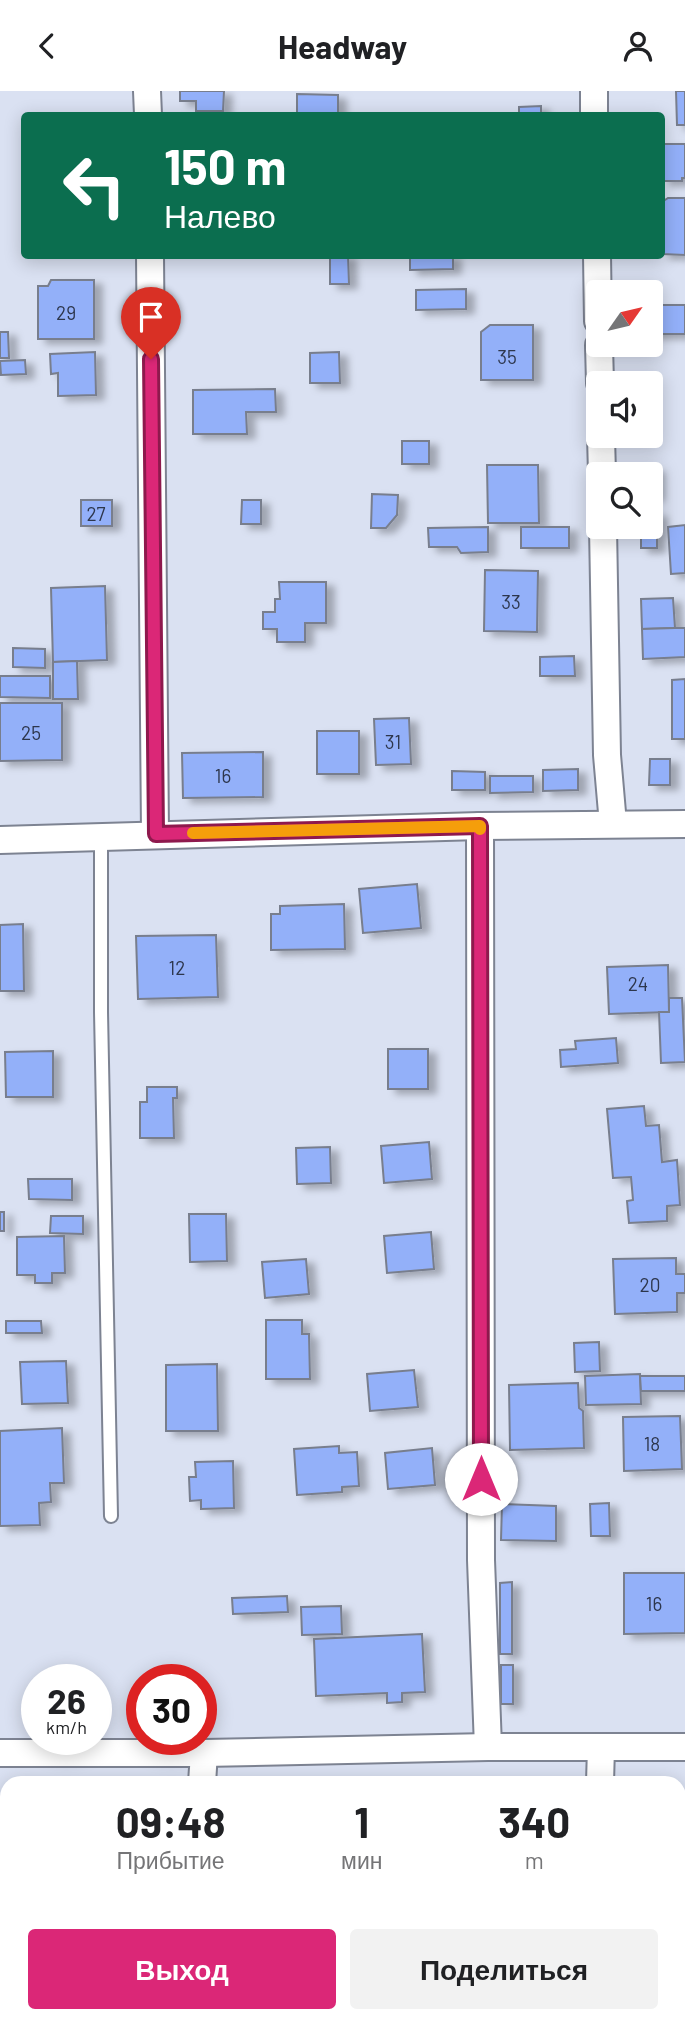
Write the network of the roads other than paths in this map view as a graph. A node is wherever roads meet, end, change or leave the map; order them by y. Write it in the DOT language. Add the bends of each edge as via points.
graph roads {
  1 [pos="148,91"];
  2 [pos="594,91"];
  3 [pos="148,112"];
  4 [pos="594,112"];
  5 [pos="150,259"];
  6 [pos="597,259"];
  7 [pos="597,280"];
  8 [pos="603,539"];
  9 [pos="613,824"];
  10 [pos="685,824"];
  11 [pos="480,826"];
  12 [pos="156,834"];
  13 [pos="101,836"];
  14 [pos="0,840"];
  15 [pos="111,1516"];
  16 [pos="488,1747"];
  17 [pos="601,1747"];
  18 [pos="685,1747"];
  19 [pos="0,1753"];
  20 [pos="126,1753"];
  21 [pos="217,1753"];
  22 [pos="204,1755"];
  23 [pos="202,1776"];
  24 [pos="600,1776"];
  1 -- 3 [label="street"];
  2 -- 4 [label="street"];
  5 -- 12 [label="street"];
  6 -- 7 [label="street"];
  8 -- 9 [label="street" via="607,755"];
  9 -- 10 [label="street"];
  9 -- 11 [label="street"];
  11 -- 12 [label="street"];
  11 -- 16 [label="street" via="481,1560"];
  12 -- 13 [label="street"];
  13 -- 14 [label="street"];
  13 -- 15 [label="lane"];
  16 -- 17 [label="street"];
  16 -- 21 [label="street"];
  17 -- 18 [label="street"];
  17 -- 24 [label="street"];
  19 -- 20 [label="street"];
  22 -- 23 [label="street"];
}
